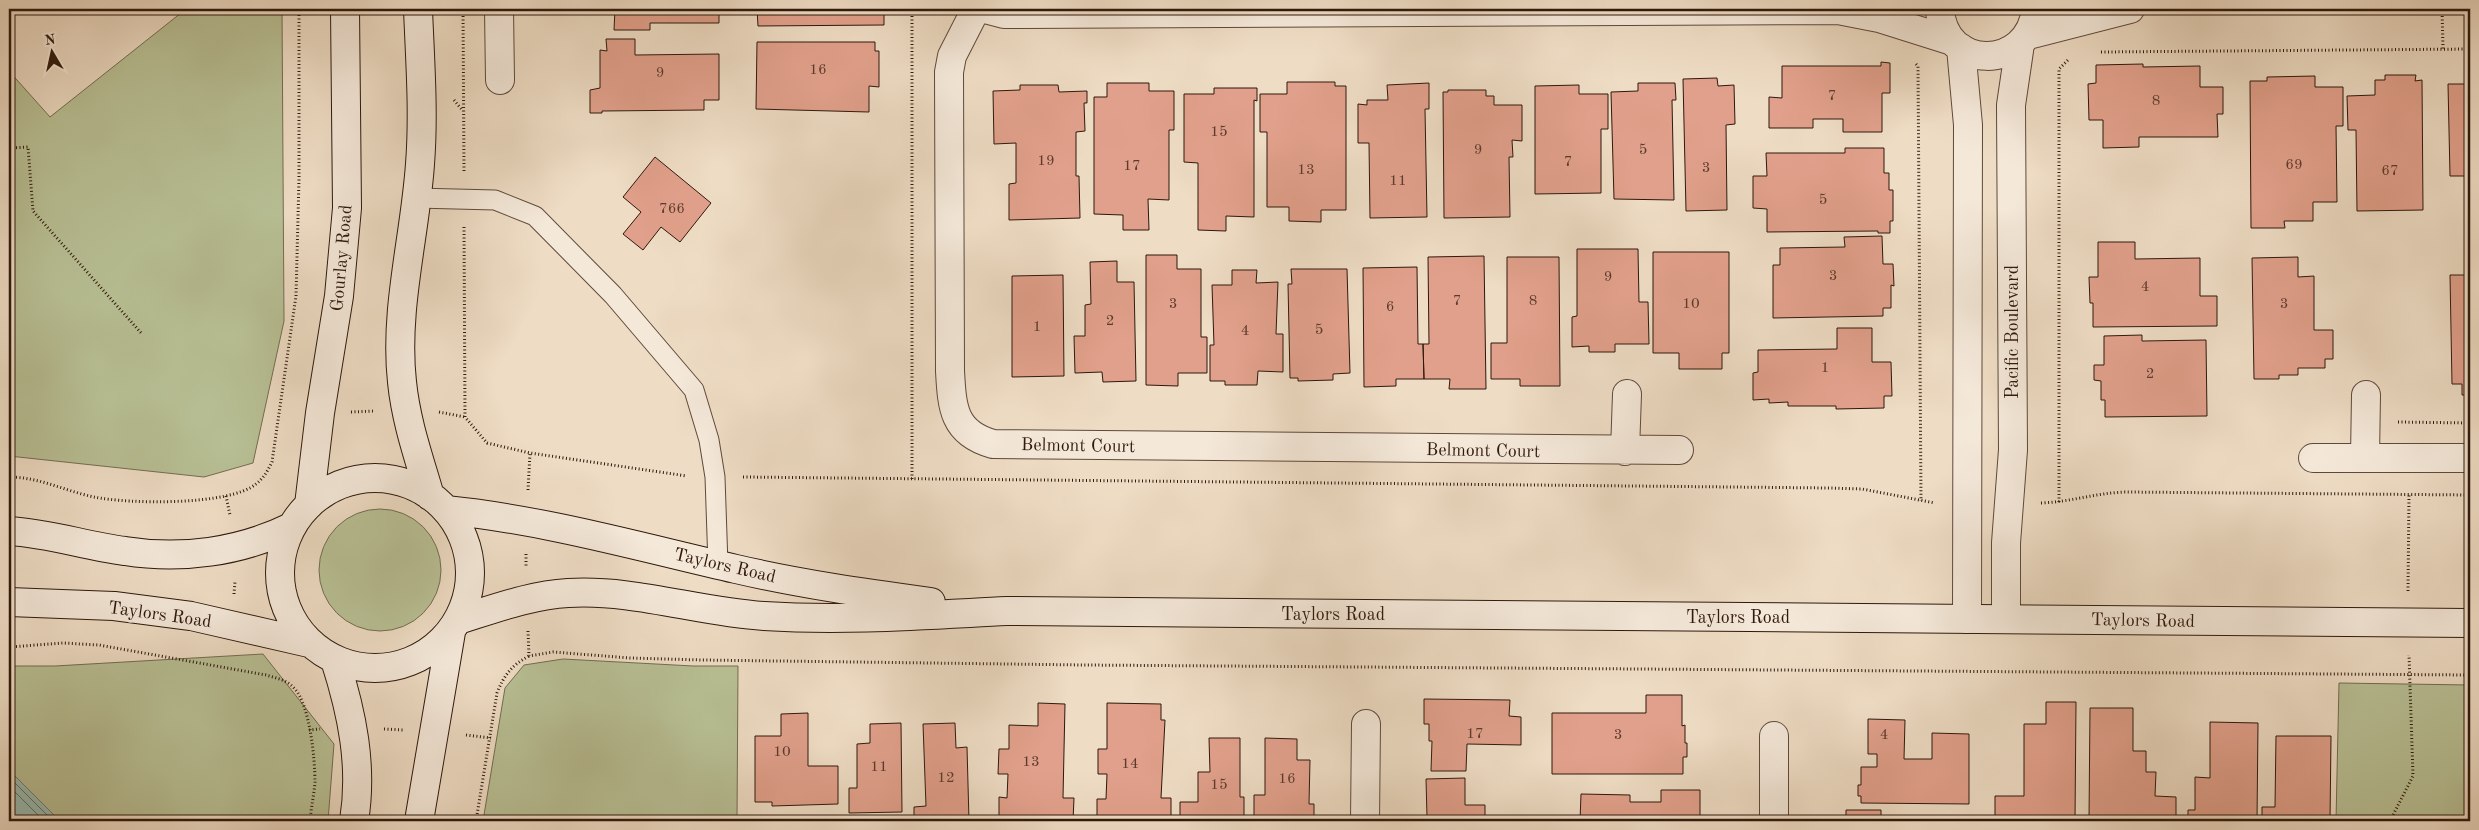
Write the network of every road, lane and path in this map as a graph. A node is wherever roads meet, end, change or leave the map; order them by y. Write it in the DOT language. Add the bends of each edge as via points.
graph roads {
  1 [pos="299,9"];
  2 [pos="345,9"];
  3 [pos="418,9"];
  4 [pos="500,9"];
  5 [pos="912,9"];
  6 [pos="976,9"];
  7 [pos="985,9"];
  8 [pos="1940,9"];
  9 [pos="2036,9"];
  10 [pos="2130,9"];
  11 [pos="2442,9"];
  12 [pos="1841,10"];
  13 [pos="1495,11"];
  14 [pos="2077,24"];
  15 [pos="1906,25"];
  16 [pos="2024,40"];
  17 [pos="1956,45"];
  18 [pos="2443,49"];
  19 [pos="2470,49"];
  20 [pos="2076,52"];
  21 [pos="500,80"];
  22 [pos="9,148"];
  23 [pos="416,198"];
  24 [pos="142,334"];
  25 [pos="1627,394"];
  26 [pos="2366,409"];
  27 [pos="2470,423"];
  28 [pos="1679,450"];
  29 [pos="1626,451"];
  30 [pos="530,453"];
  31 [pos="2365,457"];
  32 [pos="2313,458"];
  33 [pos="2470,458"];
  34 [pos="9,478"];
  35 [pos="912,479"];
  36 [pos="2409,494"];
  37 [pos="1920,501"];
  38 [pos="2059,502"];
  39 [pos="438,503"];
  40 [pos="309,505"];
  41 [pos="526,520"];
  42 [pos="291,527"];
  43 [pos="9,531"];
  44 [pos="718,565"];
  45 [pos="526,599"];
  46 [pos="9,602"];
  47 [pos="1006,611"];
  48 [pos="1967,619"];
  49 [pos="2006,619"];
  50 [pos="2408,623"];
  51 [pos="2470,623"];
  52 [pos="455,626"];
  53 [pos="309,643"];
  54 [pos="9,647"];
  55 [pos="529,656"];
  56 [pos="335,660"];
  57 [pos="2410,674"];
  58 [pos="2470,675"];
  59 [pos="1366,724"];
  60 [pos="1774,736"];
  61 [pos="310,821"];
  62 [pos="354,821"];
  63 [pos="419,821"];
  64 [pos="476,821"];
  65 [pos="1365,821"];
  66 [pos="1774,821"];
  67 [pos="2390,821"];
  1 -- 34 [label="path" via="296,296 272,462 266,474 242,491 194,500 94,497 32,479"];
  2 -- 40 [label="street, Gourlay Road" via="347,208 339,296"];
  3 -- 23 [label="street" via="422,105"];
  4 -- 21 [label="street"];
  5 -- 35 [label="path"];
  6 -- 29 [label="street, Belmont Court" via="952,56 949,72 951,395 958,421 967,432 993,444"];
  7 -- 13 [label="street" via="1013,14"];
  8 -- 17 [label="street" via="1945,30"];
  9 -- 16 [label="street, Pacific Boulevard" via="2034,23"];
  10 -- 14 [label="street"];
  11 -- 18 [label="path"];
  12 -- 13 [label="street"];
  12 -- 15 [label="street"];
  14 -- 16 [label="street"];
  14 -- 20 [label="path"];
  15 -- 17 [label="street"];
  15 -- 37 [label="path" via="1903,50 1918,66"];
  16 -- 17 [label="street" via="2007,53 1991,57 1975,55"];
  16 -- 49 [label="street, Pacific Boulevard" via="2011,105 2013,450 2006,543"];
  17 -- 48 [label="street" via="1968,125"];
  18 -- 19 [label="path"];
  18 -- 20 [label="path"];
  20 -- 38 [label="path" via="2059,69"];
  22 -- 24 [label="path" via="28,147 33,211"];
  23 -- 39 [label="street" via="400,314 401,380 406,418"];
  23 -- 44 [label="lane" via="495,200 535,216 614,295 694,390 709,440 715,477"];
  25 -- 29 [label="street"];
  26 -- 27 [label="path"];
  26 -- 31 [label="street"];
  28 -- 29 [label="street, Belmont Court"];
  30 -- 41 [label="path"];
  31 -- 32 [label="street"];
  31 -- 33 [label="street"];
  36 -- 50 [label="path"];
  39 -- 40 [label="street" via="407,484 381,478 355,481 330,489"];
  39 -- 41 [label="street, Taylors Road"];
  39 -- 52 [label="street" via="460,530 468,552 471,575 467,598"];
  40 -- 42 [label="street"];
  41 -- 44 [label="street, Taylors Road"];
  41 -- 45 [label="path"];
  42 -- 43 [label="street" via="267,539 235,548 186,554 125,551"];
  42 -- 53 [label="street" via="281,557 280,588 290,618"];
  44 -- 47 [label="street, Taylors Road" via="818,586"];
  45 -- 47 [label="street, Taylors Road" via="567,593 607,593 762,616 829,619"];
  45 -- 52 [label="street, Taylors Road"];
  45 -- 55 [label="path"];
  46 -- 53 [label="street, Taylors Road" via="114,606 190,616"];
  47 -- 48 [label="street, Taylors Road"];
  48 -- 49 [label="street, Taylors Road"];
  49 -- 50 [label="street, Taylors Road"];
  50 -- 51 [label="street, Taylors Road"];
  50 -- 57 [label="path"];
  52 -- 56 [label="street" via="427,653 398,666 366,668"];
  52 -- 63 [label="street" via="424,777"];
  53 -- 56 [label="street"];
  54 -- 61 [label="path" via="63,643 99,645 285,681 302,701 311,741 315,784"];
  55 -- 57 [label="path" via="553,652 675,659 1093,665"];
  55 -- 64 [label="path" via="504,675 498,693"];
  56 -- 62 [label="street" via="354,728 358,771"];
  57 -- 58 [label="path"];
  57 -- 67 [label="path" via="2413,776"];
  59 -- 65 [label="street"];
  60 -- 66 [label="street"];
}
